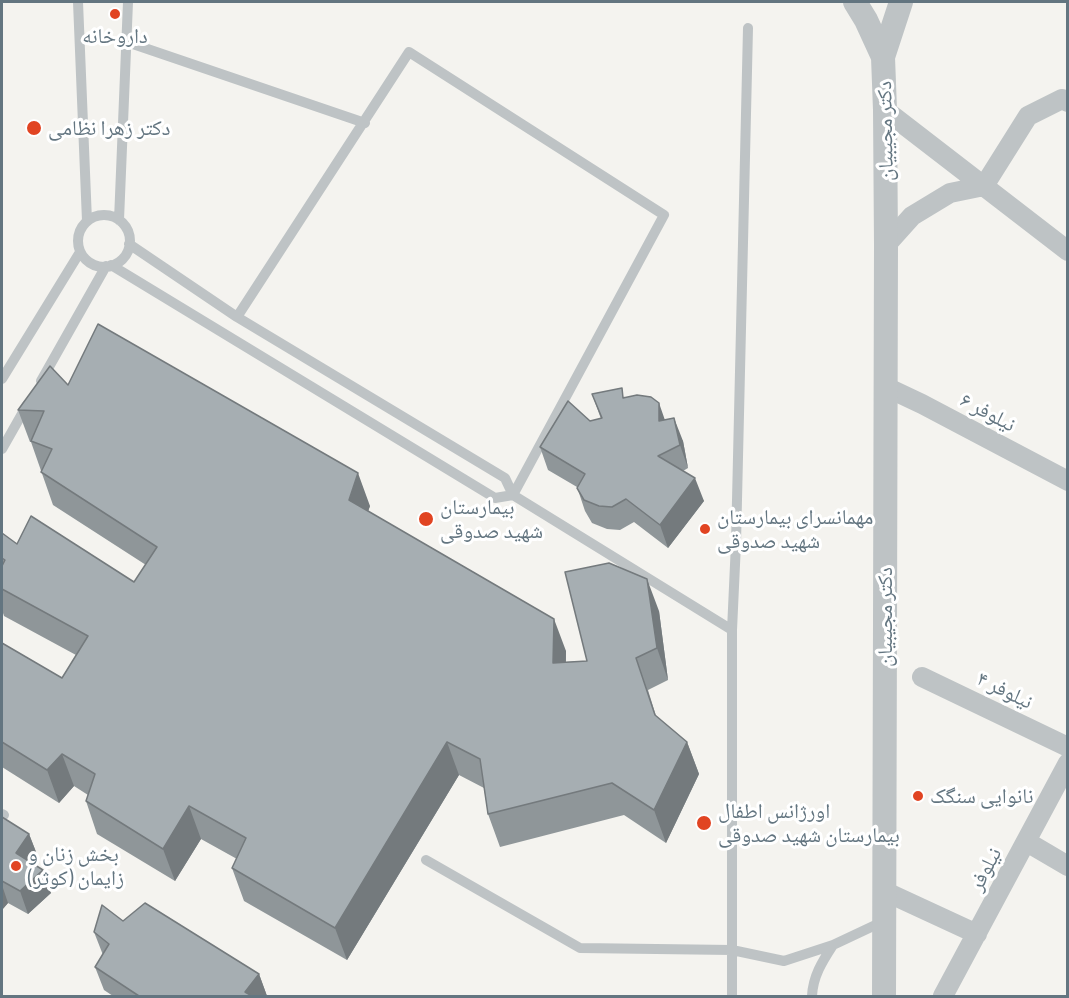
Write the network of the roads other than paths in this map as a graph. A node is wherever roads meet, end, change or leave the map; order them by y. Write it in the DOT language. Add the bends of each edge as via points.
graph roads {
  1 [pos="78,2"];
  2 [pos="128,2"];
  3 [pos="855,2"];
  4 [pos="901,2"];
  5 [pos="748,28"];
  6 [pos="127,42"];
  7 [pos="883,57"];
  8 [pos="1068,102"];
  9 [pos="885,110"];
  10 [pos="365,123"];
  11 [pos="984,186"];
  12 [pos="119,219"];
  13 [pos="87,221"];
  14 [pos="129,244"];
  15 [pos="886,245"];
  16 [pos="1068,251"];
  17 [pos="80,252"];
  18 [pos="109,266"];
  19 [pos="237,317"];
  20 [pos="2,379"];
  21 [pos="886,387"];
  22 [pos="36,388"];
  23 [pos="31,398"];
  24 [pos="2,448"];
  25 [pos="1068,481"];
  26 [pos="513,495"];
  27 [pos="732,630"];
  28 [pos="922,677"];
  29 [pos="1068,747"];
  30 [pos="1068,763"];
  31 [pos="1027,842"];
  32 [pos="426,860"];
  33 [pos="1068,866"];
  34 [pos="884,891"];
  35 [pos="884,921"];
  36 [pos="977,934"];
  37 [pos="833,945"];
  38 [pos="732,950"];
  39 [pos="732,996"];
  40 [pos="813,996"];
  41 [pos="884,996"];
  42 [pos="943,996"];
  1 -- 13 [label="lane"];
  2 -- 6 [label="lane"];
  3 -- 7 [label="street"];
  4 -- 7 [label="street"];
  5 -- 27 [label="lane"];
  6 -- 10 [label="lane"];
  6 -- 12 [label="lane"];
  7 -- 9 [label="street, دکتر مجیبیان"];
  8 -- 11 [label="street" via="1062,99 1028,116"];
  9 -- 11 [label="street"];
  9 -- 15 [label="street, دکتر مجیبیان"];
  10 -- 19 [label="lane"];
  10 -- 26 [label="lane" via="409,52 663,215"];
  11 -- 15 [label="street" via="950,193 921,210"];
  11 -- 16 [label="street"];
  12 -- 13 [label="lane" via="108,215"];
  12 -- 14 [label="lane" via="129,234"];
  13 -- 17 [label="lane" via="80,230"];
  14 -- 18 [label="lane" via="120,261"];
  14 -- 19 [label="lane"];
  15 -- 21 [label="street, دکتر مجیبیان"];
  17 -- 18 [label="lane" via="96,265"];
  17 -- 20 [label="lane"];
  18 -- 22 [label="lane"];
  18 -- 26 [label="lane" via="495,498"];
  19 -- 26 [label="lane" via="505,478"];
  21 -- 25 [label="street, نیلوفر ۶"];
  21 -- 34 [label="street, دکتر مجیبیان"];
  23 -- 24 [label="lane"];
  26 -- 27 [label="lane"];
  27 -- 38 [label="lane"];
  28 -- 29 [label="street, نیلوفر ۴"];
  30 -- 31 [label="street, نیلوفر"];
  31 -- 33 [label="street"];
  31 -- 36 [label="street, نیلوفر"];
  32 -- 38 [label="lane" via="580,948"];
  34 -- 35 [label="street, دکتر مجیبیان"];
  34 -- 36 [label="street"];
  35 -- 37 [label="lane"];
  35 -- 41 [label="street, دکتر مجیبیان"];
  36 -- 42 [label="street, نیلوفر"];
  37 -- 38 [label="lane" via="784,961"];
  37 -- 40 [label="lane" via="819,967"];
  38 -- 39 [label="lane"];
}
